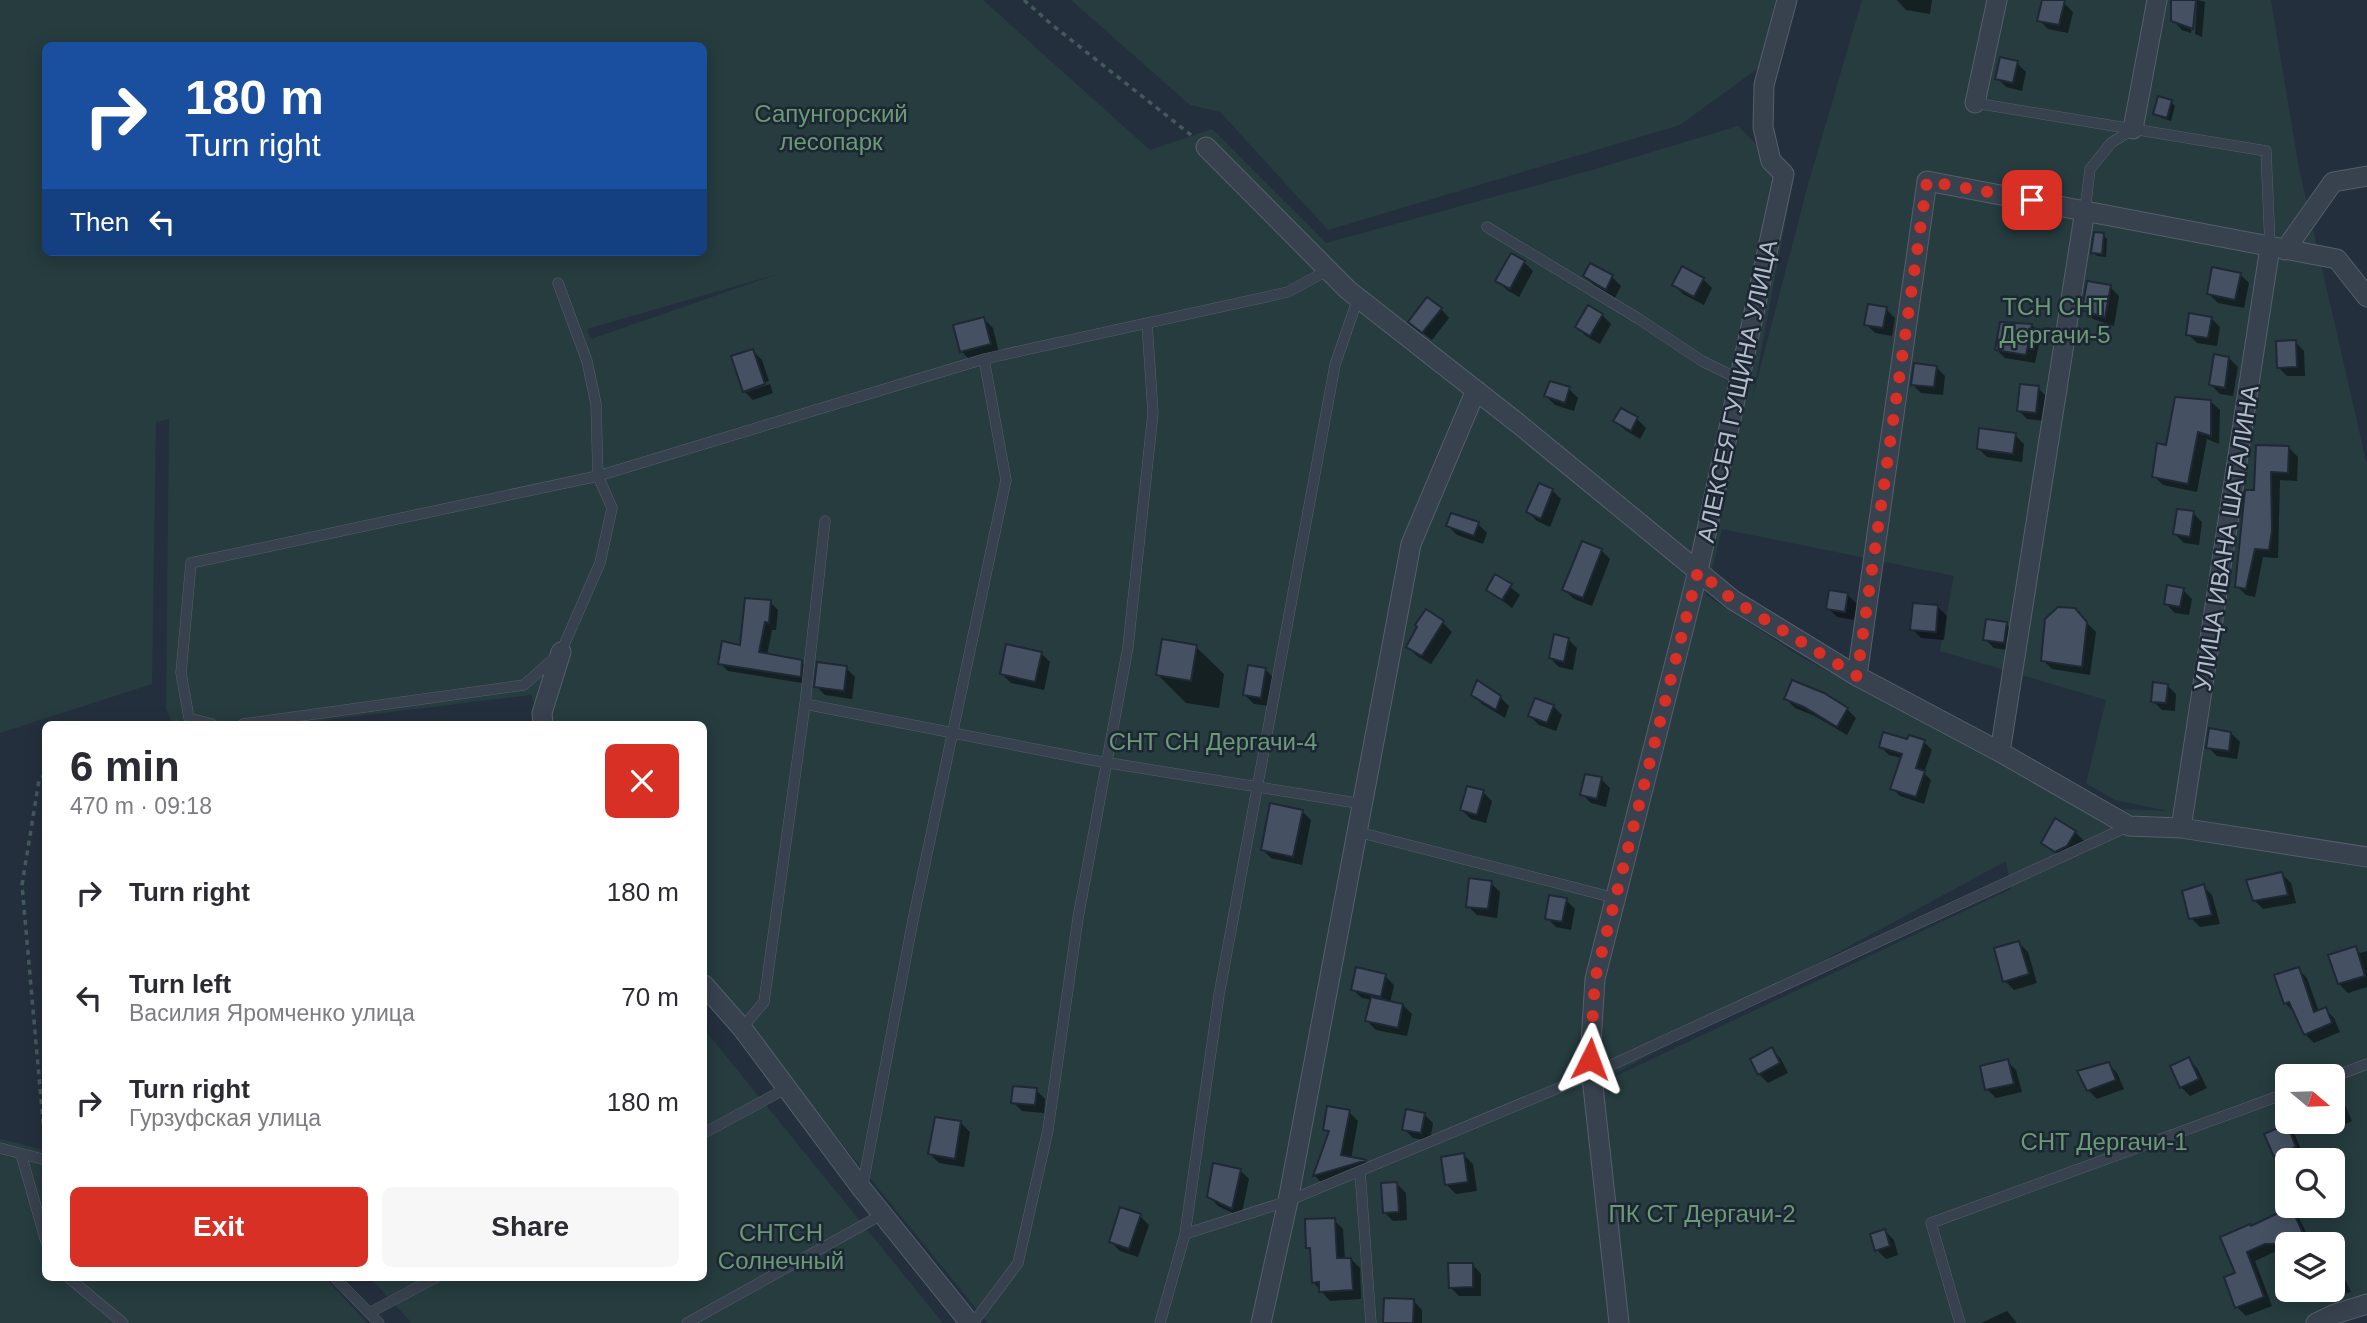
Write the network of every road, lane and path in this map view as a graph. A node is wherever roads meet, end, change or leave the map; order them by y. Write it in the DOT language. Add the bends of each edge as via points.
graph roads {
  1 [pos="1024,0"];
  2 [pos="1787,0"];
  3 [pos="1997,0"];
  4 [pos="2157,0"];
  5 [pos="1975,103"];
  6 [pos="2133,129"];
  7 [pos="1206,147"];
  8 [pos="2367,176"];
  9 [pos="2085,210"];
  10 [pos="1487,227"];
  11 [pos="2277,248"];
  12 [pos="1328,270"];
  13 [pos="558,284"];
  14 [pos="1358,298"];
  15 [pos="2367,298"];
  16 [pos="1147,323"];
  17 [pos="984,359"];
  18 [pos="1740,379"];
  19 [pos="1476,390"];
  20 [pos="598,476"];
  21 [pos="825,521"];
  22 [pos="1698,571"];
  23 [pos="561,652"];
  24 [pos="1857,676"];
  25 [pos="805,704"];
  26 [pos="200,721"];
  27 [pos="265,721"];
  28 [pos="543,721"];
  29 [pos="951,733"];
  30 [pos="2000,752"];
  31 [pos="1106,763"];
  32 [pos="42,777"];
  33 [pos="1257,789"];
  34 [pos="1363,805"];
  35 [pos="2129,826"];
  36 [pos="2181,828"];
  37 [pos="1358,832"];
  38 [pos="2367,857"];
  39 [pos="1615,898"];
  40 [pos="707,988"];
  41 [pos="741,1028"];
  42 [pos="2367,1064"];
  43 [pos="2345,1072"];
  44 [pos="1592,1074"];
  45 [pos="787,1088"];
  46 [pos="2275,1097"];
  47 [pos="42,1113"];
  48 [pos="707,1131"];
  49 [pos="0,1148"];
  50 [pos="21,1154"];
  51 [pos="42,1157"];
  52 [pos="1360,1171"];
  53 [pos="862,1189"];
  54 [pos="1288,1201"];
  55 [pos="883,1214"];
  56 [pos="42,1228"];
  57 [pos="1185,1234"];
  58 [pos="73,1281"];
  59 [pos="338,1281"];
  60 [pos="429,1281"];
  61 [pos="2367,1304"];
  62 [pos="369,1313"];
  63 [pos="123,1323"];
  64 [pos="379,1323"];
  65 [pos="687,1323"];
  66 [pos="972,1323"];
  67 [pos="1160,1323"];
  68 [pos="1261,1323"];
  69 [pos="1371,1323"];
  70 [pos="1619,1323"];
  71 [pos="1960,1323"];
  72 [pos="2316,1323"];
  1 -- 7 [label="path"];
  2 -- 18 [label="street, АЛЕКСЕЯ ГУЩИНА УЛИЦА" via="1764,85 1763,127 1771,161 1784,174"];
  3 -- 5 [label="street"];
  4 -- 6 [label="street"];
  5 -- 6 [label="lane"];
  6 -- 9 [label="lane" via="2111,143 2090,169"];
  6 -- 11 [label="lane" via="2266,151"];
  7 -- 12 [label="street"];
  8 -- 11 [label="street" via="2333,182"];
  9 -- 11 [label="street"];
  9 -- 24 [label="street" via="1927,181"];
  9 -- 30 [label="street"];
  10 -- 18 [label="lane" via="1702,361"];
  11 -- 15 [label="street" via="2337,259"];
  11 -- 36 [label="street, УЛИЦА ИВАНА ШАТАЛИНА"];
  12 -- 14 [label="street"];
  12 -- 16 [label="lane" via="1288,292"];
  13 -- 20 [label="lane" via="587,361 596,404"];
  14 -- 19 [label="street"];
  14 -- 33 [label="lane" via="1335,365"];
  16 -- 17 [label="lane"];
  16 -- 31 [label="lane" via="1153,413 1128,647"];
  17 -- 20 [label="lane"];
  17 -- 29 [label="lane" via="1006,480"];
  18 -- 22 [label="street, АЛЕКСЕЯ ГУЩИНА УЛИЦА"];
  19 -- 22 [label="street"];
  19 -- 34 [label="street" via="1411,544"];
  20 -- 23 [label="lane" via="612,508 600,563"];
  20 -- 26 [label="lane" via="191,563 181,673 188,718"];
  21 -- 25 [label="lane"];
  22 -- 24 [label="street" via="1733,600"];
  22 -- 39 [label="street, АЛЕКСЕЯ ГУЩИНА УЛИЦА"];
  23 -- 27 [label="lane" via="524,685"];
  23 -- 28 [label="street"];
  24 -- 30 [label="street"];
  25 -- 29 [label="lane"];
  25 -- 41 [label="lane" via="764,1002"];
  29 -- 31 [label="lane"];
  29 -- 53 [label="lane"];
  30 -- 35 [label="street"];
  31 -- 33 [label="lane"];
  31 -- 66 [label="lane" via="1048,1130 1018,1263"];
  32 -- 47 [label="path" via="22,886"];
  33 -- 34 [label="lane"];
  33 -- 57 [label="lane" via="1219,995"];
  34 -- 37 [label="street"];
  35 -- 36 [label="street"];
  35 -- 44 [label="lane"];
  36 -- 38 [label="street"];
  37 -- 39 [label="lane"];
  37 -- 54 [label="street"];
  39 -- 44 [label="street, АЛЕКСЕЯ ГУЩИНА УЛИЦА" via="1595,979"];
  40 -- 41 [label="street"];
  41 -- 45 [label="street"];
  42 -- 43 [label="lane"];
  44 -- 52 [label="lane"];
  44 -- 70 [label="street, АЛЕКСЕЯ ГУЩИНА УЛИЦА"];
  45 -- 48 [label="lane"];
  45 -- 53 [label="street"];
  46 -- 71 [label="lane" via="1931,1223"];
  49 -- 50 [label="lane"];
  50 -- 51 [label="lane"];
  50 -- 56 [label="lane"];
  52 -- 54 [label="lane"];
  52 -- 69 [label="lane"];
  53 -- 55 [label="street"];
  54 -- 57 [label="lane"];
  54 -- 68 [label="street"];
  55 -- 65 [label="lane"];
  55 -- 66 [label="street"];
  57 -- 67 [label="lane"];
  58 -- 63 [label="lane"];
  59 -- 62 [label="lane"];
  60 -- 62 [label="lane"];
  61 -- 72 [label="street"];
  62 -- 64 [label="lane"];
}
